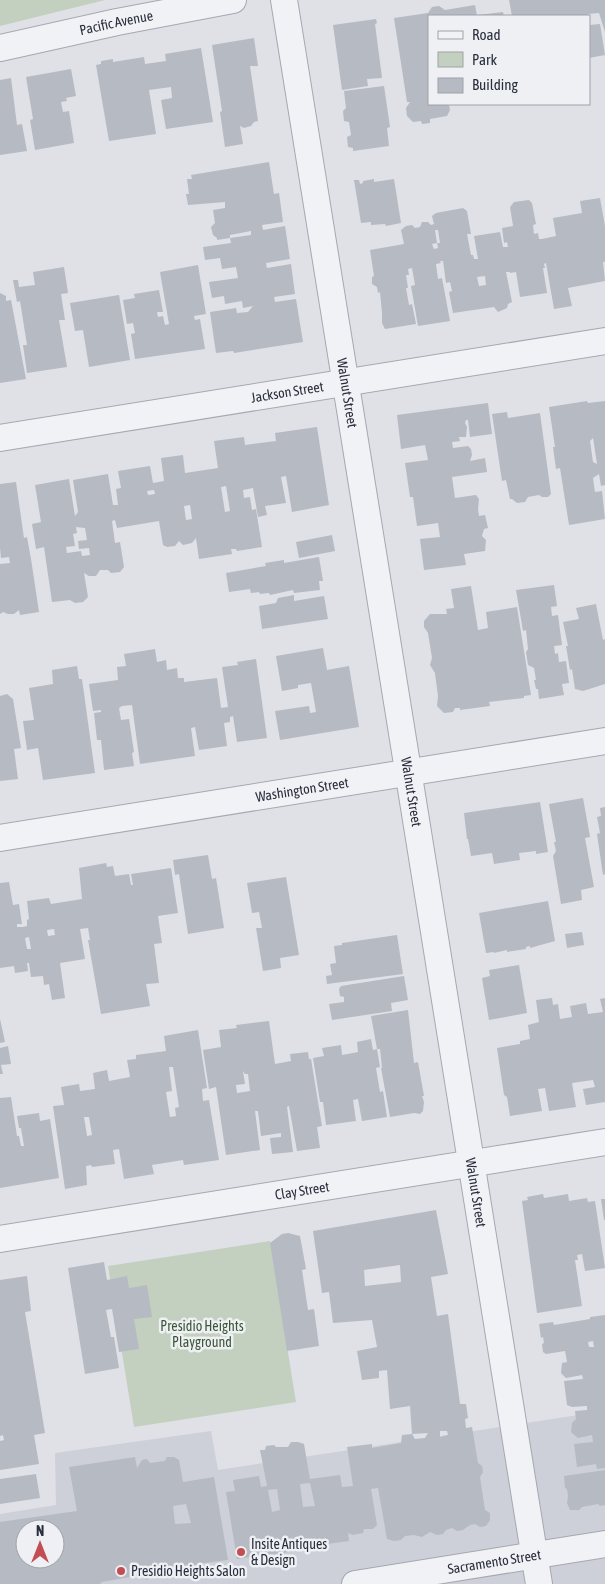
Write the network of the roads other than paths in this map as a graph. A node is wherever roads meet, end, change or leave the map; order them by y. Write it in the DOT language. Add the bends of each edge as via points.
graph roads {
  1 [pos="233,0"];
  2 [pos="284,0"];
  3 [pos="0,48"];
  4 [pos="605,341"];
  5 [pos="345,383"];
  6 [pos="0,438"];
  7 [pos="605,741"];
  8 [pos="408,773"];
  9 [pos="0,838"];
  10 [pos="605,1142"];
  11 [pos="471,1164"];
  12 [pos="0,1239"];
  13 [pos="605,1544"];
  14 [pos="534,1555"];
  15 [pos="355,1584"];
  16 [pos="539,1584"];
  1 -- 3 [label="street, Pacific Avenue"];
  2 -- 5 [label="street, Walnut Street"];
  4 -- 5 [label="street, Jackson Street"];
  5 -- 6 [label="street, Jackson Street"];
  5 -- 8 [label="street, Walnut Street"];
  7 -- 8 [label="street, Washington Street"];
  8 -- 9 [label="street, Washington Street"];
  8 -- 11 [label="street, Walnut Street"];
  10 -- 11 [label="street, Clay Street"];
  11 -- 12 [label="street, Clay Street"];
  11 -- 14 [label="street, Walnut Street"];
  13 -- 14 [label="street, Sacramento Street"];
  14 -- 15 [label="street, Sacramento Street"];
  14 -- 16 [label="street, Walnut Street"];
}
